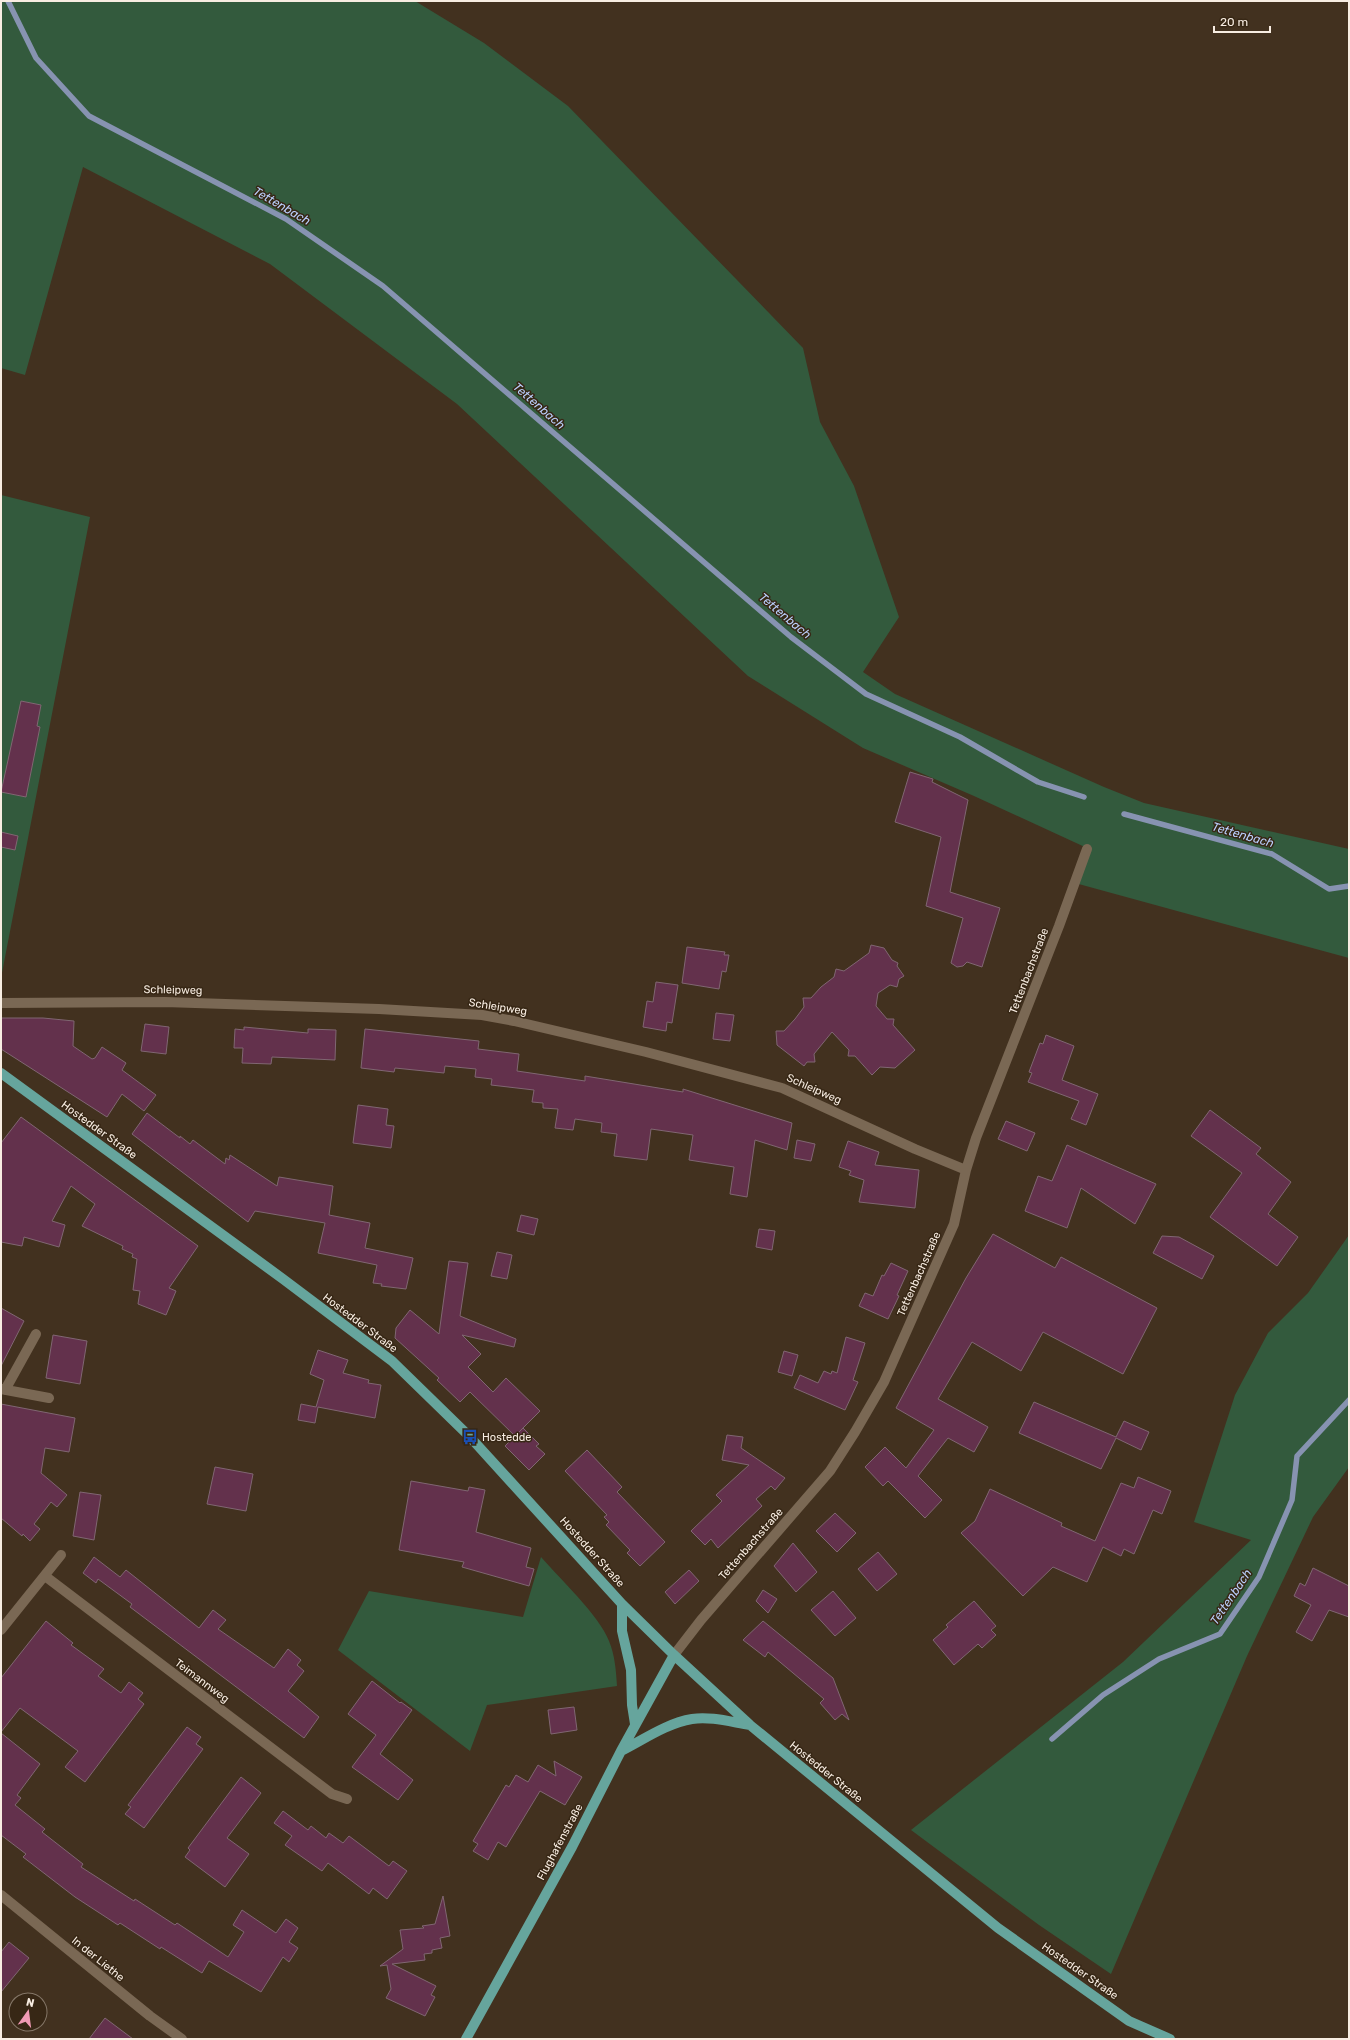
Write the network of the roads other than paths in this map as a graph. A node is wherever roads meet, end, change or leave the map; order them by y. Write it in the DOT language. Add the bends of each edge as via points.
graph roads {
  1 [pos="1087,848"];
  2 [pos="1,1003"];
  3 [pos="1,1073"];
  4 [pos="966,1170"];
  5 [pos="36,1334"];
  6 [pos="3,1389"];
  7 [pos="49,1398"];
  8 [pos="61,1555"];
  9 [pos="45,1576"];
  10 [pos="622,1604"];
  11 [pos="1,1630"];
  12 [pos="674,1655"];
  13 [pos="635,1724"];
  14 [pos="750,1725"];
  15 [pos="621,1751"];
  16 [pos="347,1799"];
  17 [pos="1,1895"];
  18 [pos="182,2039"];
  19 [pos="466,2039"];
  20 [pos="1170,2039"];
  1 -- 4 [label="street, Tettenbachstraße"];
  2 -- 4 [label="street, Schleipweg" via="166,1002 363,1008 482,1015 608,1042 782,1088"];
  3 -- 10 [label="main road, Hostedder Straße" via="392,1362 470,1436"];
  4 -- 12 [label="street, Tettenbachstraße" via="954,1224 938,1263 884,1382 855,1432 830,1471 698,1623"];
  5 -- 6 [label="street"];
  6 -- 7 [label="street"];
  8 -- 9 [label="street"];
  9 -- 11 [label="street"];
  9 -- 16 [label="street, Teimannweg" via="332,1794"];
  10 -- 12 [label="main road, Hostedder Straße"];
  10 -- 13 [label="main road" via="622,1631 632,1670"];
  12 -- 13 [label="main road, Flughafenstraße"];
  12 -- 14 [label="main road, Hostedder Straße"];
  13 -- 15 [label="main road, Flughafenstraße"];
  14 -- 15 [label="main road" via="705,1718 691,1719 679,1722"];
  14 -- 20 [label="main road, Hostedder Straße" via="998,1928 1129,2020"];
  15 -- 19 [label="main road, Flughafenstraße" via="572,1847"];
  17 -- 18 [label="street, In der Liethe"];
}
